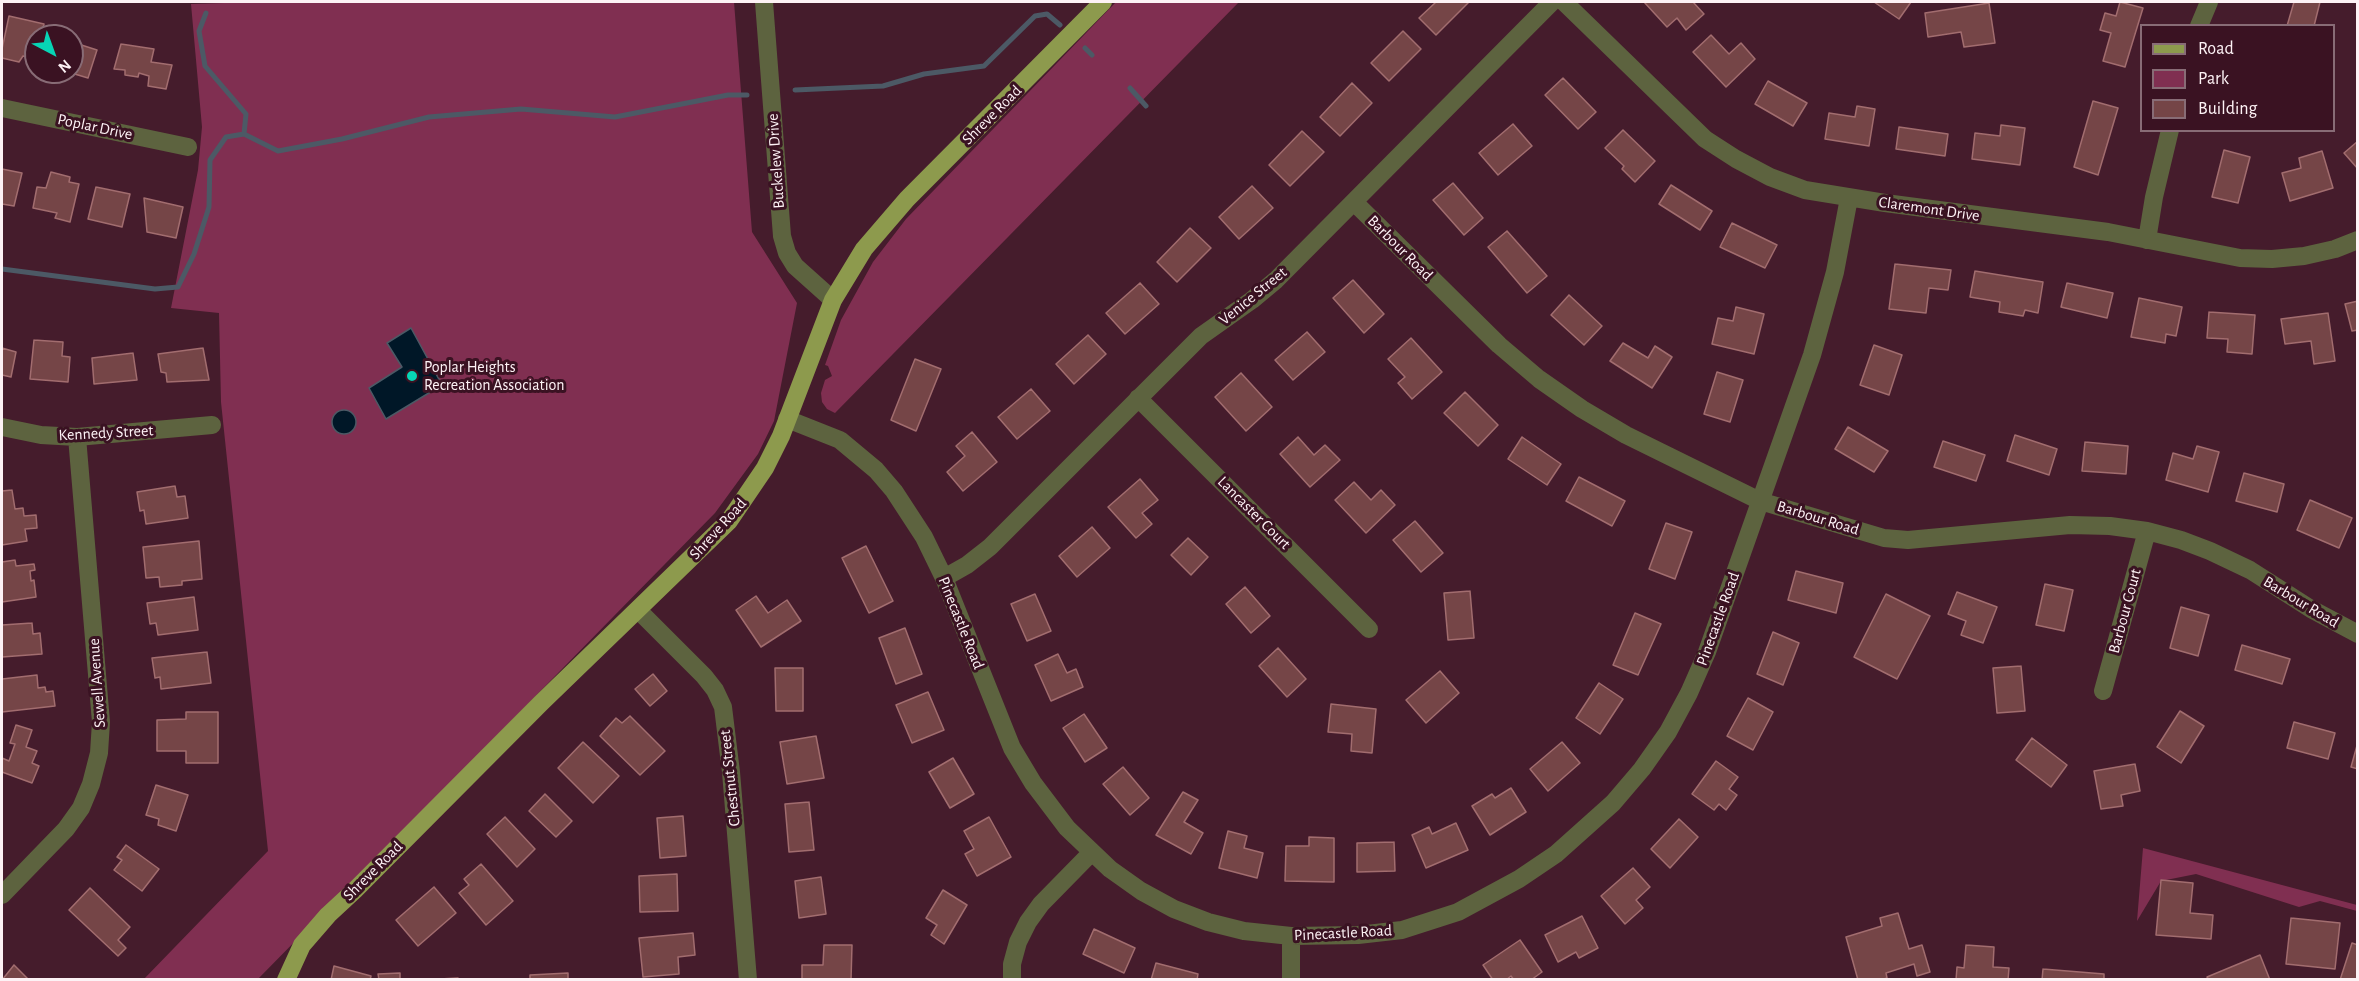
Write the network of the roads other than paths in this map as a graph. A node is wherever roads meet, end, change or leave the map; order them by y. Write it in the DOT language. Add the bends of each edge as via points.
graph roads {
  1 [pos="764,2"];
  2 [pos="1103,2"];
  3 [pos="1552,2"];
  4 [pos="1564,2"];
  5 [pos="2209,2"];
  6 [pos="2200,24"];
  7 [pos="2,108"];
  8 [pos="2170,132"];
  9 [pos="188,147"];
  10 [pos="1850,198"];
  11 [pos="1354,202"];
  12 [pos="2147,240"];
  13 [pos="2358,240"];
  14 [pos="833,300"];
  15 [pos="1138,398"];
  16 [pos="787,419"];
  17 [pos="212,426"];
  18 [pos="2,427"];
  19 [pos="77,437"];
  20 [pos="1760,501"];
  21 [pos="2146,531"];
  22 [pos="944,578"];
  23 [pos="638,610"];
  24 [pos="1369,628"];
  25 [pos="2358,634"];
  26 [pos="2103,691"];
  27 [pos="1091,853"];
  28 [pos="2,895"];
  29 [pos="1291,936"];
  30 [pos="286,980"];
  31 [pos="748,980"];
  32 [pos="1012,980"];
  33 [pos="1292,980"];
  1 -- 14 [label="street, Buckelew Drive" via="782,236 795,266"];
  2 -- 14 [label="main road, Shreve Road" via="906,199 864,249"];
  3 -- 11 [label="street, Venice Street"];
  4 -- 10 [label="street, Claremont Drive" via="1705,139 1770,177 1805,190"];
  5 -- 6 [label="street"];
  7 -- 9 [label="street, Poplar Drive"];
  8 -- 12 [label="street"];
  10 -- 12 [label="street, Claremont Drive"];
  10 -- 20 [label="street, Pinecastle Road" via="1820,330"];
  11 -- 15 [label="street, Venice Street" via="1276,280 1201,336"];
  11 -- 20 [label="street, Barbour Road" via="1498,345 1539,379 1626,435"];
  12 -- 13 [label="street, Claremont Drive" via="2240,258 2272,259 2304,256"];
  14 -- 16 [label="main road, Shreve Road"];
  15 -- 22 [label="street, Venice Street" via="990,547"];
  15 -- 24 [label="street, Lancaster Court"];
  16 -- 22 [label="street, Pinecastle Road" via="840,440 876,470 924,537"];
  16 -- 23 [label="main road, Shreve Road" via="765,468 741,506"];
  17 -- 19 [label="street, Kennedy Street"];
  18 -- 19 [label="street, Kennedy Street"];
  19 -- 28 [label="street, Sewell Avenue" via="101,722 99,753 81,808 66,829"];
  20 -- 21 [label="street, Barbour Road" via="1884,538 1908,540 2070,525"];
  20 -- 29 [label="street, Pinecastle Road" via="1689,693 1642,769 1592,823 1519,879 1458,912 1402,930"];
  21 -- 25 [label="street, Barbour Road" via="2220,555"];
  21 -- 26 [label="street, Barbour Court"];
  22 -- 27 [label="street, Pinecastle Road" via="1012,748 1033,783"];
  23 -- 30 [label="main road, Shreve Road" via="328,915 302,945"];
  23 -- 31 [label="street, Chestnut Street" via="704,676 723,707"];
  27 -- 29 [label="street, Pinecastle Road" via="1141,891 1174,909 1244,931"];
  27 -- 32 [label="street" via="1028,922 1018,942"];
  29 -- 33 [label="street"];
}
